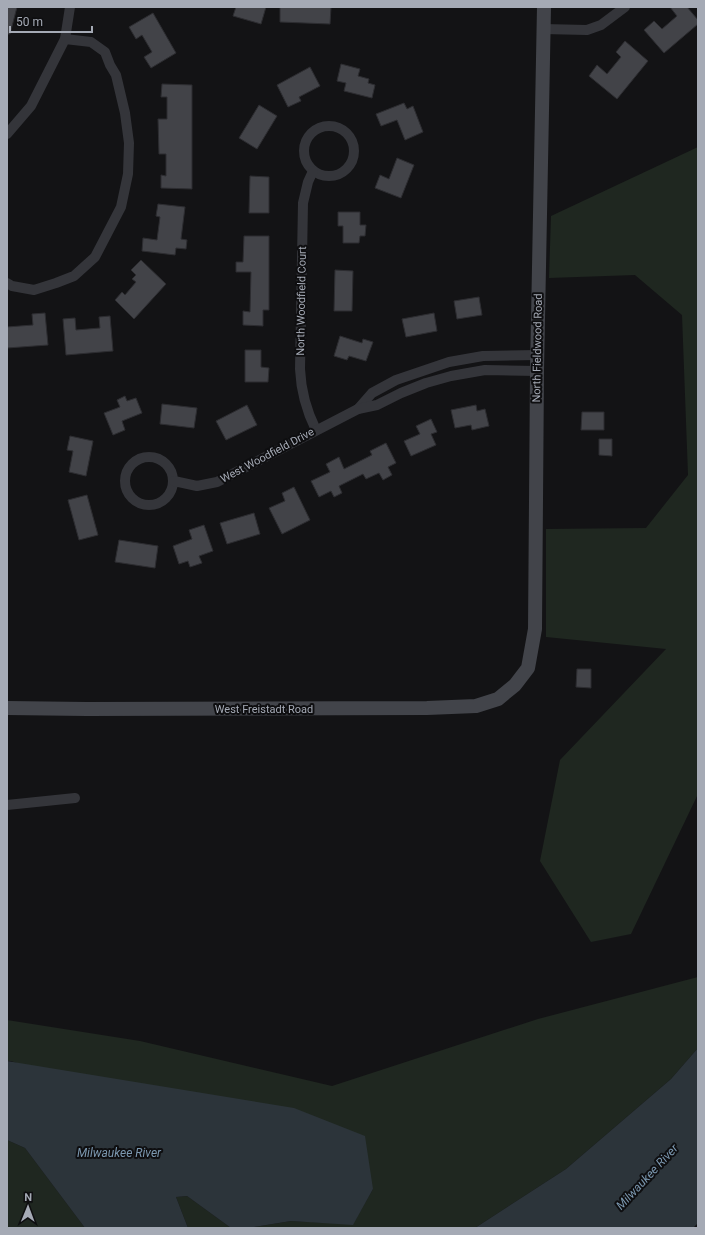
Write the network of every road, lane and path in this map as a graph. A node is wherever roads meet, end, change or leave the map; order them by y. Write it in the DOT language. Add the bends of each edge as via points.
graph roads {
  1 [pos="70,7"];
  2 [pos="544,7"];
  3 [pos="626,7"];
  4 [pos="543,29"];
  5 [pos="65,39"];
  6 [pos="7,134"];
  7 [pos="313,171"];
  8 [pos="7,283"];
  9 [pos="537,355"];
  10 [pos="483,356"];
  11 [pos="421,370"];
  12 [pos="484,370"];
  13 [pos="537,371"];
  14 [pos="426,383"];
  15 [pos="358,409"];
  16 [pos="316,430"];
  17 [pos="174,481"];
  18 [pos="515,685"];
  19 [pos="7,708"];
  20 [pos="75,798"];
  21 [pos="7,805"];
  1 -- 5 [label="street"];
  2 -- 4 [label="street, North Fieldwood Road"];
  3 -- 4 [label="street" via="601,25 587,30"];
  4 -- 9 [label="street, North Fieldwood Road"];
  5 -- 6 [label="street" via="31,106"];
  5 -- 8 [label="street" via="91,42 105,52 116,76 129,143 128,174 121,207 95,257 74,276 34,290"];
  7 -- 7 [label="street" via="320,175 337,175 350,165 354,149 347,134 332,126 324,126 310,134 305,141 304,153 307,165"];
  7 -- 16 [label="street, North Woodfield Court" via="303,204 300,369 303,398"];
  9 -- 10 [label="street, West Woodfield Drive"];
  9 -- 13 [label="street, North Fieldwood Road"];
  10 -- 11 [label="street, West Woodfield Drive"];
  10 -- 12 [label="street"];
  11 -- 14 [label="street"];
  11 -- 15 [label="street, West Woodfield Drive" via="372,393"];
  12 -- 13 [label="street, West Woodfield Drive"];
  12 -- 14 [label="street, West Woodfield Drive"];
  13 -- 18 [label="street, North Fieldwood Road" via="535,629 528,668"];
  14 -- 15 [label="street, West Woodfield Drive" via="377,405"];
  15 -- 16 [label="street, West Woodfield Drive"];
  16 -- 17 [label="street, West Woodfield Drive" via="217,482 197,486"];
  17 -- 17 [label="street" via="168,466 162,461 147,457 133,463 125,476 125,484 132,499 147,505 155,505 169,496"];
  18 -- 19 [label="street, West Freistadt Road" via="498,699 476,706 455,707"];
  20 -- 21 [label="street"];
}
